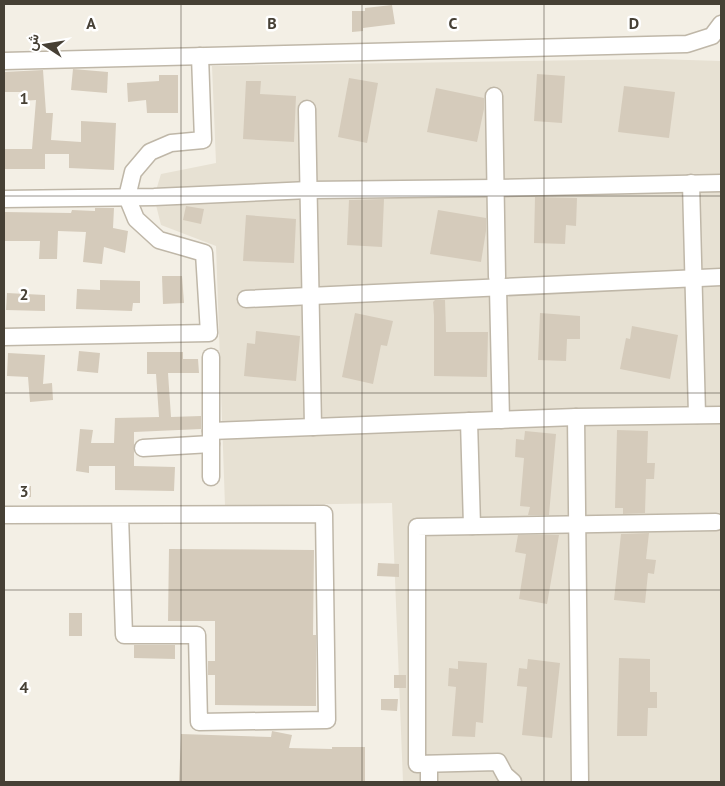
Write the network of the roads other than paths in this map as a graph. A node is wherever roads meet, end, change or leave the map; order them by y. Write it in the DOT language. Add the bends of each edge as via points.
graph roads {
  1 [pos="721,24"];
  2 [pos="200,56"];
  3 [pos="4,61"];
  4 [pos="494,96"];
  5 [pos="307,109"];
  6 [pos="692,183"];
  7 [pos="721,183"];
  8 [pos="495,188"];
  9 [pos="309,190"];
  10 [pos="128,197"];
  11 [pos="4,199"];
  12 [pos="721,276"];
  13 [pos="694,277"];
  14 [pos="498,282"];
  15 [pos="311,296"];
  16 [pos="246,299"];
  17 [pos="4,337"];
  18 [pos="211,357"];
  19 [pos="697,415"];
  20 [pos="721,415"];
  21 [pos="576,417"];
  22 [pos="501,420"];
  23 [pos="469,421"];
  24 [pos="313,427"];
  25 [pos="211,438"];
  26 [pos="143,448"];
  27 [pos="211,477"];
  28 [pos="4,515"];
  29 [pos="120,516"];
  30 [pos="716,522"];
  31 [pos="578,524"];
  32 [pos="472,526"];
  33 [pos="429,764"];
  34 [pos="429,782"];
  35 [pos="514,782"];
  36 [pos="580,782"];
  1 -- 2 [label="lane" via="712,36 687,44"];
  2 -- 3 [label="lane"];
  2 -- 10 [label="lane" via="202,140 171,144 150,152 132,172"];
  4 -- 8 [label="lane"];
  5 -- 9 [label="lane"];
  6 -- 7 [label="lane"];
  6 -- 8 [label="lane"];
  6 -- 13 [label="lane"];
  8 -- 9 [label="lane"];
  8 -- 14 [label="lane"];
  9 -- 10 [label="lane"];
  9 -- 15 [label="lane"];
  10 -- 11 [label="lane"];
  10 -- 17 [label="lane" via="136,219 159,240 204,253 209,333"];
  12 -- 13 [label="lane"];
  13 -- 14 [label="lane"];
  13 -- 19 [label="lane"];
  14 -- 15 [label="lane"];
  14 -- 22 [label="lane"];
  15 -- 16 [label="lane"];
  15 -- 24 [label="lane"];
  18 -- 25 [label="lane"];
  19 -- 20 [label="lane"];
  19 -- 21 [label="lane"];
  21 -- 22 [label="lane"];
  21 -- 31 [label="lane"];
  22 -- 23 [label="lane"];
  23 -- 24 [label="lane"];
  23 -- 32 [label="lane"];
  24 -- 25 [label="lane"];
  25 -- 26 [label="lane"];
  25 -- 27 [label="lane"];
  28 -- 29 [label="lane"];
  29 -- 29 [label="lane" via="324,514 327,720 199,722 197,635 124,635"];
  30 -- 31 [label="lane"];
  31 -- 32 [label="lane"];
  31 -- 36 [label="lane"];
  32 -- 33 [label="lane" via="417,527 417,764"];
  33 -- 34 [label="lane"];
  33 -- 35 [label="lane" via="498,762 505,775"];
}
